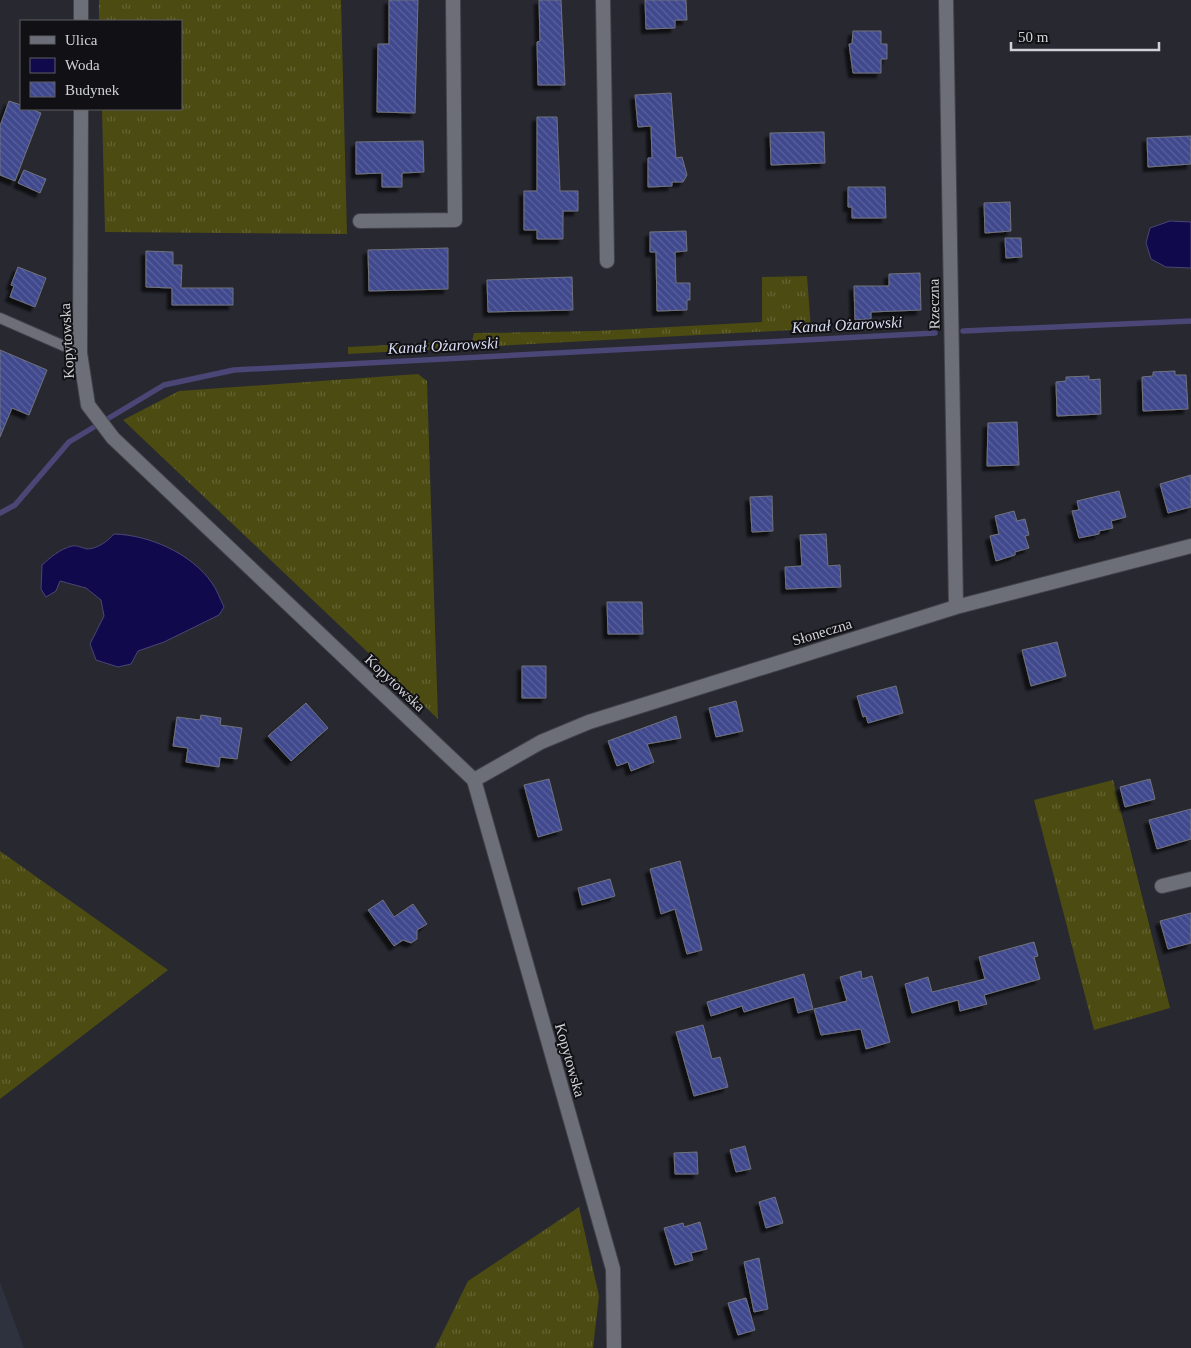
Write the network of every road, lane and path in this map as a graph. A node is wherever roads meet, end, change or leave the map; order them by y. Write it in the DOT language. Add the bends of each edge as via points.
graph roads {
  1 [pos="81,0"];
  2 [pos="453,0"];
  3 [pos="603,0"];
  4 [pos="946,0"];
  5 [pos="81,20"];
  6 [pos="81,110"];
  7 [pos="360,222"];
  8 [pos="607,261"];
  9 [pos="0,318"];
  10 [pos="80,353"];
  11 [pos="1191,546"];
  12 [pos="956,608"];
  13 [pos="474,780"];
  14 [pos="1191,879"];
  15 [pos="1162,886"];
  16 [pos="614,1348"];
  1 -- 5 [label="street"];
  2 -- 7 [label="street" via="456,220"];
  3 -- 8 [label="street"];
  4 -- 12 [label="street, Rzeczna"];
  6 -- 10 [label="street, Kopytowska"];
  9 -- 10 [label="lane"];
  10 -- 13 [label="street, Kopytowska" via="88,405 106,429"];
  11 -- 12 [label="street, Słoneczna"];
  12 -- 13 [label="street, Słoneczna" via="589,722 541,742"];
  13 -- 16 [label="street, Kopytowska" via="613,1269"];
  14 -- 15 [label="street"];
}
